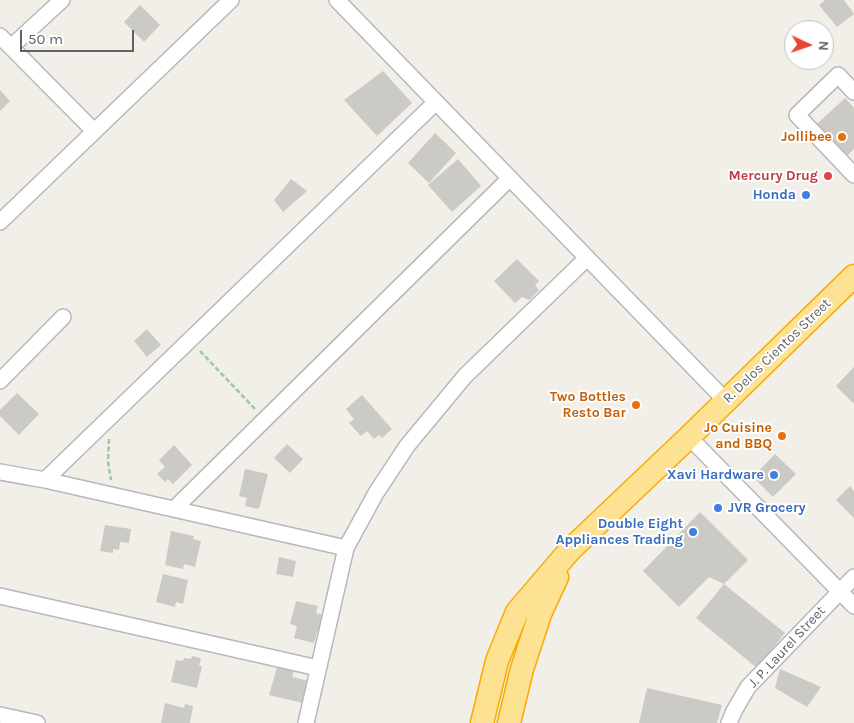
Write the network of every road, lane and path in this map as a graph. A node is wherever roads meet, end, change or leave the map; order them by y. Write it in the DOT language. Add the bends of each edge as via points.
graph roads {
  1 [pos="62,0"];
  2 [pos="231,0"];
  3 [pos="337,0"];
  4 [pos="5,42"];
  5 [pos="854,92"];
  6 [pos="436,102"];
  7 [pos="94,131"];
  8 [pos="854,174"];
  9 [pos="510,178"];
  10 [pos="0,222"];
  11 [pos="587,258"];
  12 [pos="854,276"];
  13 [pos="63,317"];
  14 [pos="190,340"];
  15 [pos="0,381"];
  16 [pos="726,401"];
  17 [pos="117,411"];
  18 [pos="265,419"];
  19 [pos="689,437"];
  20 [pos="0,472"];
  21 [pos="45,480"];
  22 [pos="119,497"];
  23 [pos="174,509"];
  24 [pos="346,548"];
  25 [pos="570,550"];
  26 [pos="854,577"];
  27 [pos="839,592"];
  28 [pos="0,596"];
  29 [pos="854,606"];
  30 [pos="318,668"];
  31 [pos="0,715"];
  32 [pos="37,723"];
  33 [pos="306,723"];
  34 [pos="482,723"];
  35 [pos="509,723"];
  36 [pos="729,723"];
  1 -- 4 [label="street"];
  2 -- 7 [label="street"];
  3 -- 6 [label="street"];
  4 -- 7 [label="street"];
  5 -- 8 [label="street" via="838,75 797,115"];
  6 -- 9 [label="street"];
  6 -- 14 [label="street"];
  7 -- 10 [label="street"];
  9 -- 11 [label="street"];
  9 -- 18 [label="street"];
  11 -- 16 [label="street"];
  11 -- 24 [label="street" via="465,376 407,446"];
  12 -- 16 [label="highway, R. Delos Cientos Street"];
  13 -- 15 [label="street"];
  14 -- 17 [label="street"];
  14 -- 18 [label="path"];
  16 -- 19 [label="highway, R. Delos Cientos Street"];
  17 -- 21 [label="street"];
  17 -- 22 [label="path" via="108,444 108,462 109,476"];
  18 -- 23 [label="street"];
  19 -- 25 [label="highway, R. Delos Cientos Street"];
  19 -- 27 [label="street"];
  20 -- 21 [label="street"];
  21 -- 22 [label="street"];
  22 -- 23 [label="street"];
  23 -- 24 [label="street"];
  24 -- 30 [label="street"];
  25 -- 34 [label="highway, R. Delos Cientos Street" via="517,612 497,661"];
  25 -- 35 [label="highway, R. Delos Cientos Street" via="540,614"];
  26 -- 27 [label="street, J. P. Laurel Street"];
  27 -- 29 [label="street"];
  27 -- 36 [label="street, J. P. Laurel Street" via="748,687"];
  28 -- 30 [label="street"];
  30 -- 33 [label="street"];
  31 -- 32 [label="street"];
}
